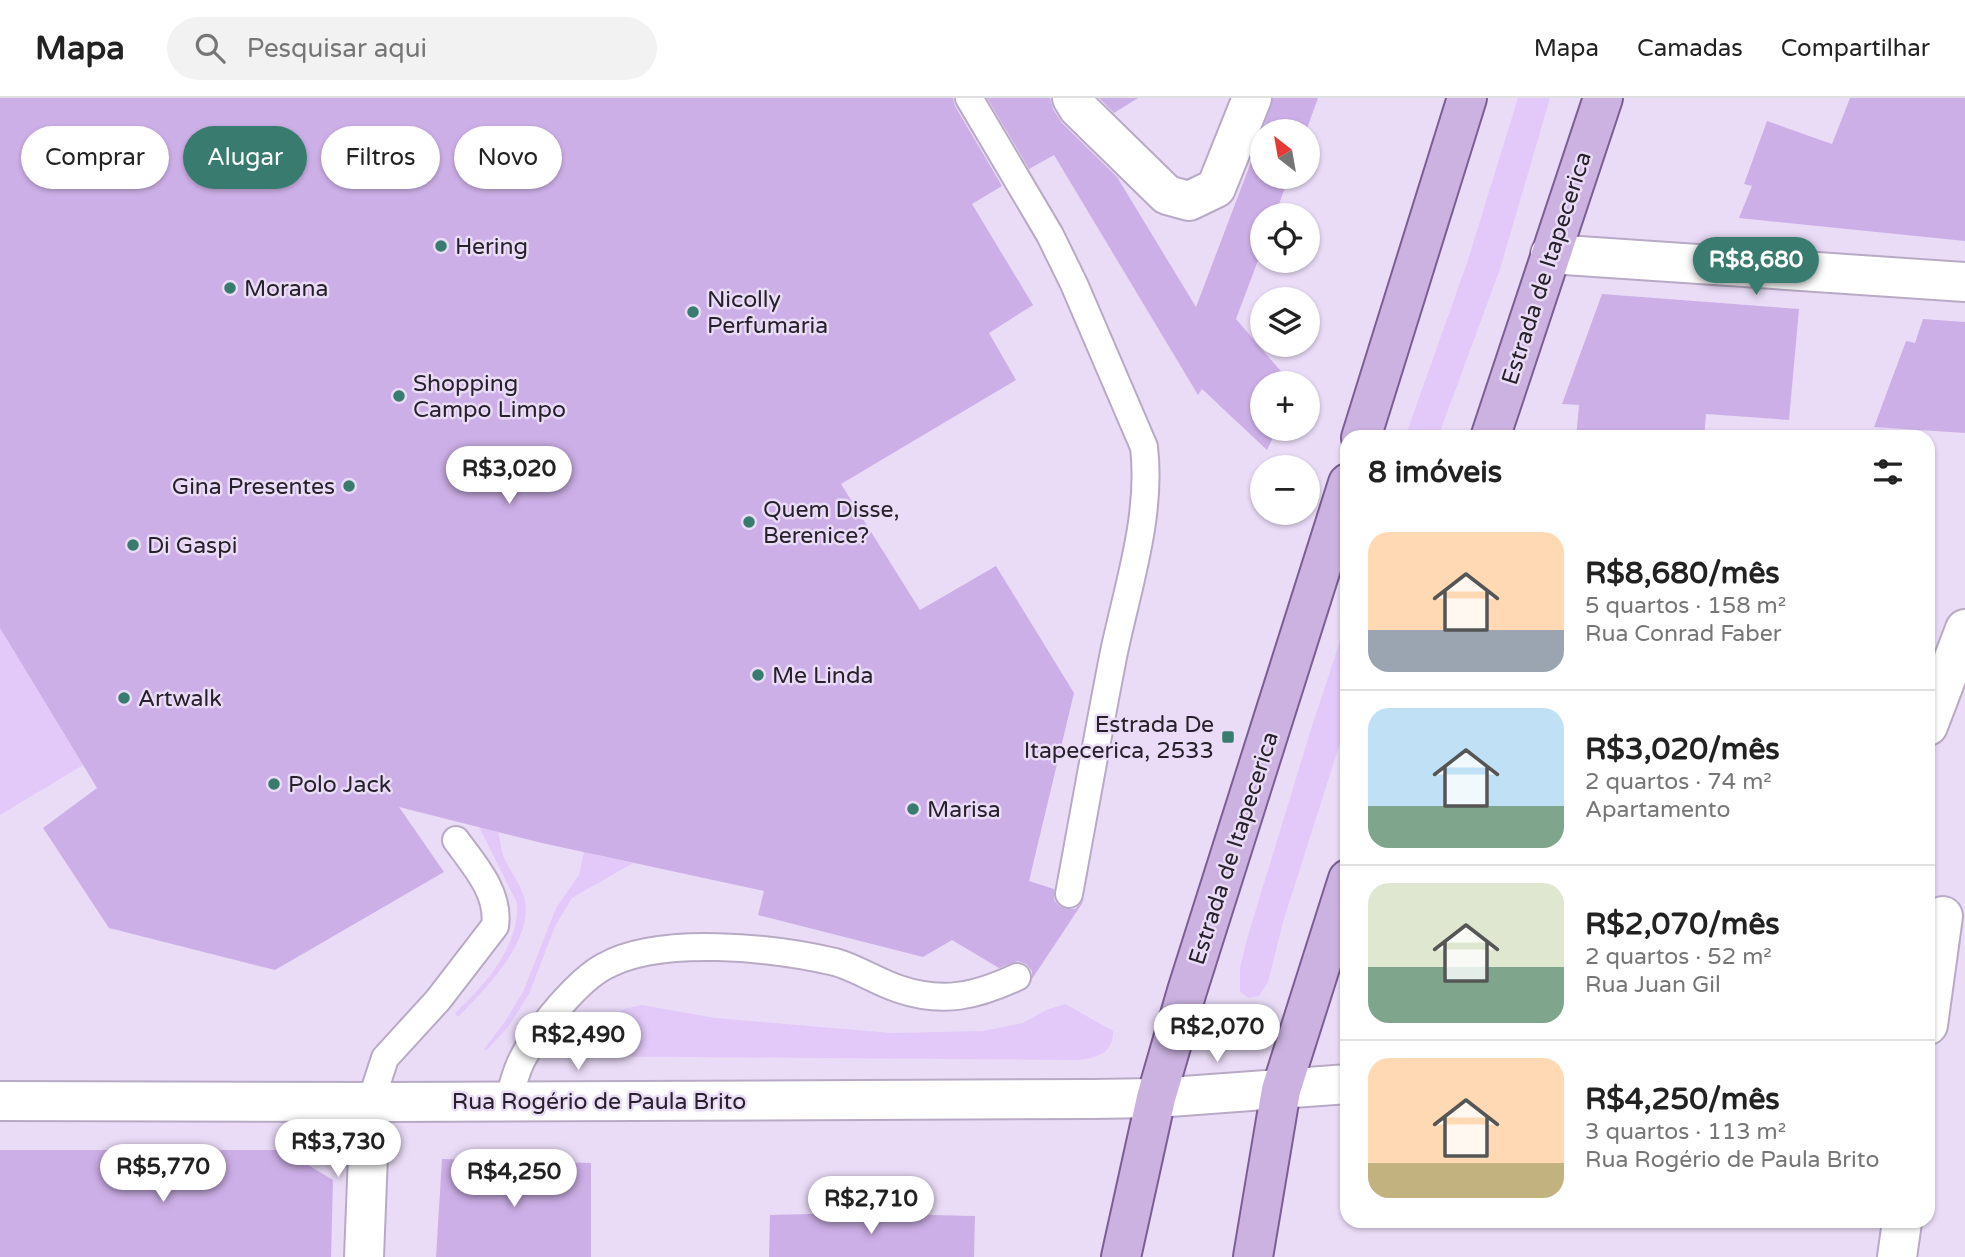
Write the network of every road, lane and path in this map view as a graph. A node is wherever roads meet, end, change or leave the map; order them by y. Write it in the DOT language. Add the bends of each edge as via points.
graph roads {
  1 [pos="969,98"];
  2 [pos="1072,98"];
  3 [pos="1252,98"];
  4 [pos="1467,98"];
  5 [pos="1604,98"];
  6 [pos="1550,254"];
  7 [pos="1965,282"];
  8 [pos="1364,430"];
  9 [pos="1493,430"];
  10 [pos="1340,508"];
  11 [pos="1965,629"];
  12 [pos="1935,708"];
  13 [pos="456,840"];
  14 [pos="1069,894"];
  15 [pos="1340,904"];
  16 [pos="1946,915"];
  17 [pos="1017,977"];
  18 [pos="1935,982"];
  19 [pos="1340,1085"];
  20 [pos="1281,1090"];
  21 [pos="1156,1098"];
  22 [pos="0,1101"];
  23 [pos="508,1101"];
  24 [pos="370,1104"];
  25 [pos="1901,1228"];
  26 [pos="364,1257"];
  27 [pos="1121,1257"];
  28 [pos="1253,1257"];
  29 [pos="1897,1257"];
  1 -- 14 [label="lane" via="1050,235 1144,447 1147,474 1142,518"];
  2 -- 3 [label="street" via="1167,195 1189,201 1216,188"];
  4 -- 8 [label="main road"];
  5 -- 6 [label="main road, Estrada de Itapecerica"];
  6 -- 7 [label="street"];
  6 -- 9 [label="main road, Estrada de Itapecerica"];
  10 -- 21 [label="main road, Estrada de Itapecerica"];
  11 -- 12 [label="street"];
  13 -- 24 [label="lane" via="490,891 497,914 495,926 438,1000 385,1058"];
  15 -- 20 [label="main road"];
  16 -- 18 [label="street"];
  17 -- 23 [label="lane" via="959,998 927,996 900,990 837,962 747,948 661,949 604,966 582,982 523,1056"];
  19 -- 20 [label="street, Rua Rogério de Paula Brito"];
  20 -- 21 [label="street, Rua Rogério de Paula Brito"];
  20 -- 28 [label="main road"];
  21 -- 23 [label="street, Rua Rogério de Paula Brito"];
  21 -- 27 [label="main road, Estrada de Itapecerica"];
  22 -- 24 [label="street, Rua Rogério de Paula Brito"];
  23 -- 24 [label="street, Rua Rogério de Paula Brito"];
  24 -- 26 [label="street"];
  25 -- 29 [label="street"];
}
